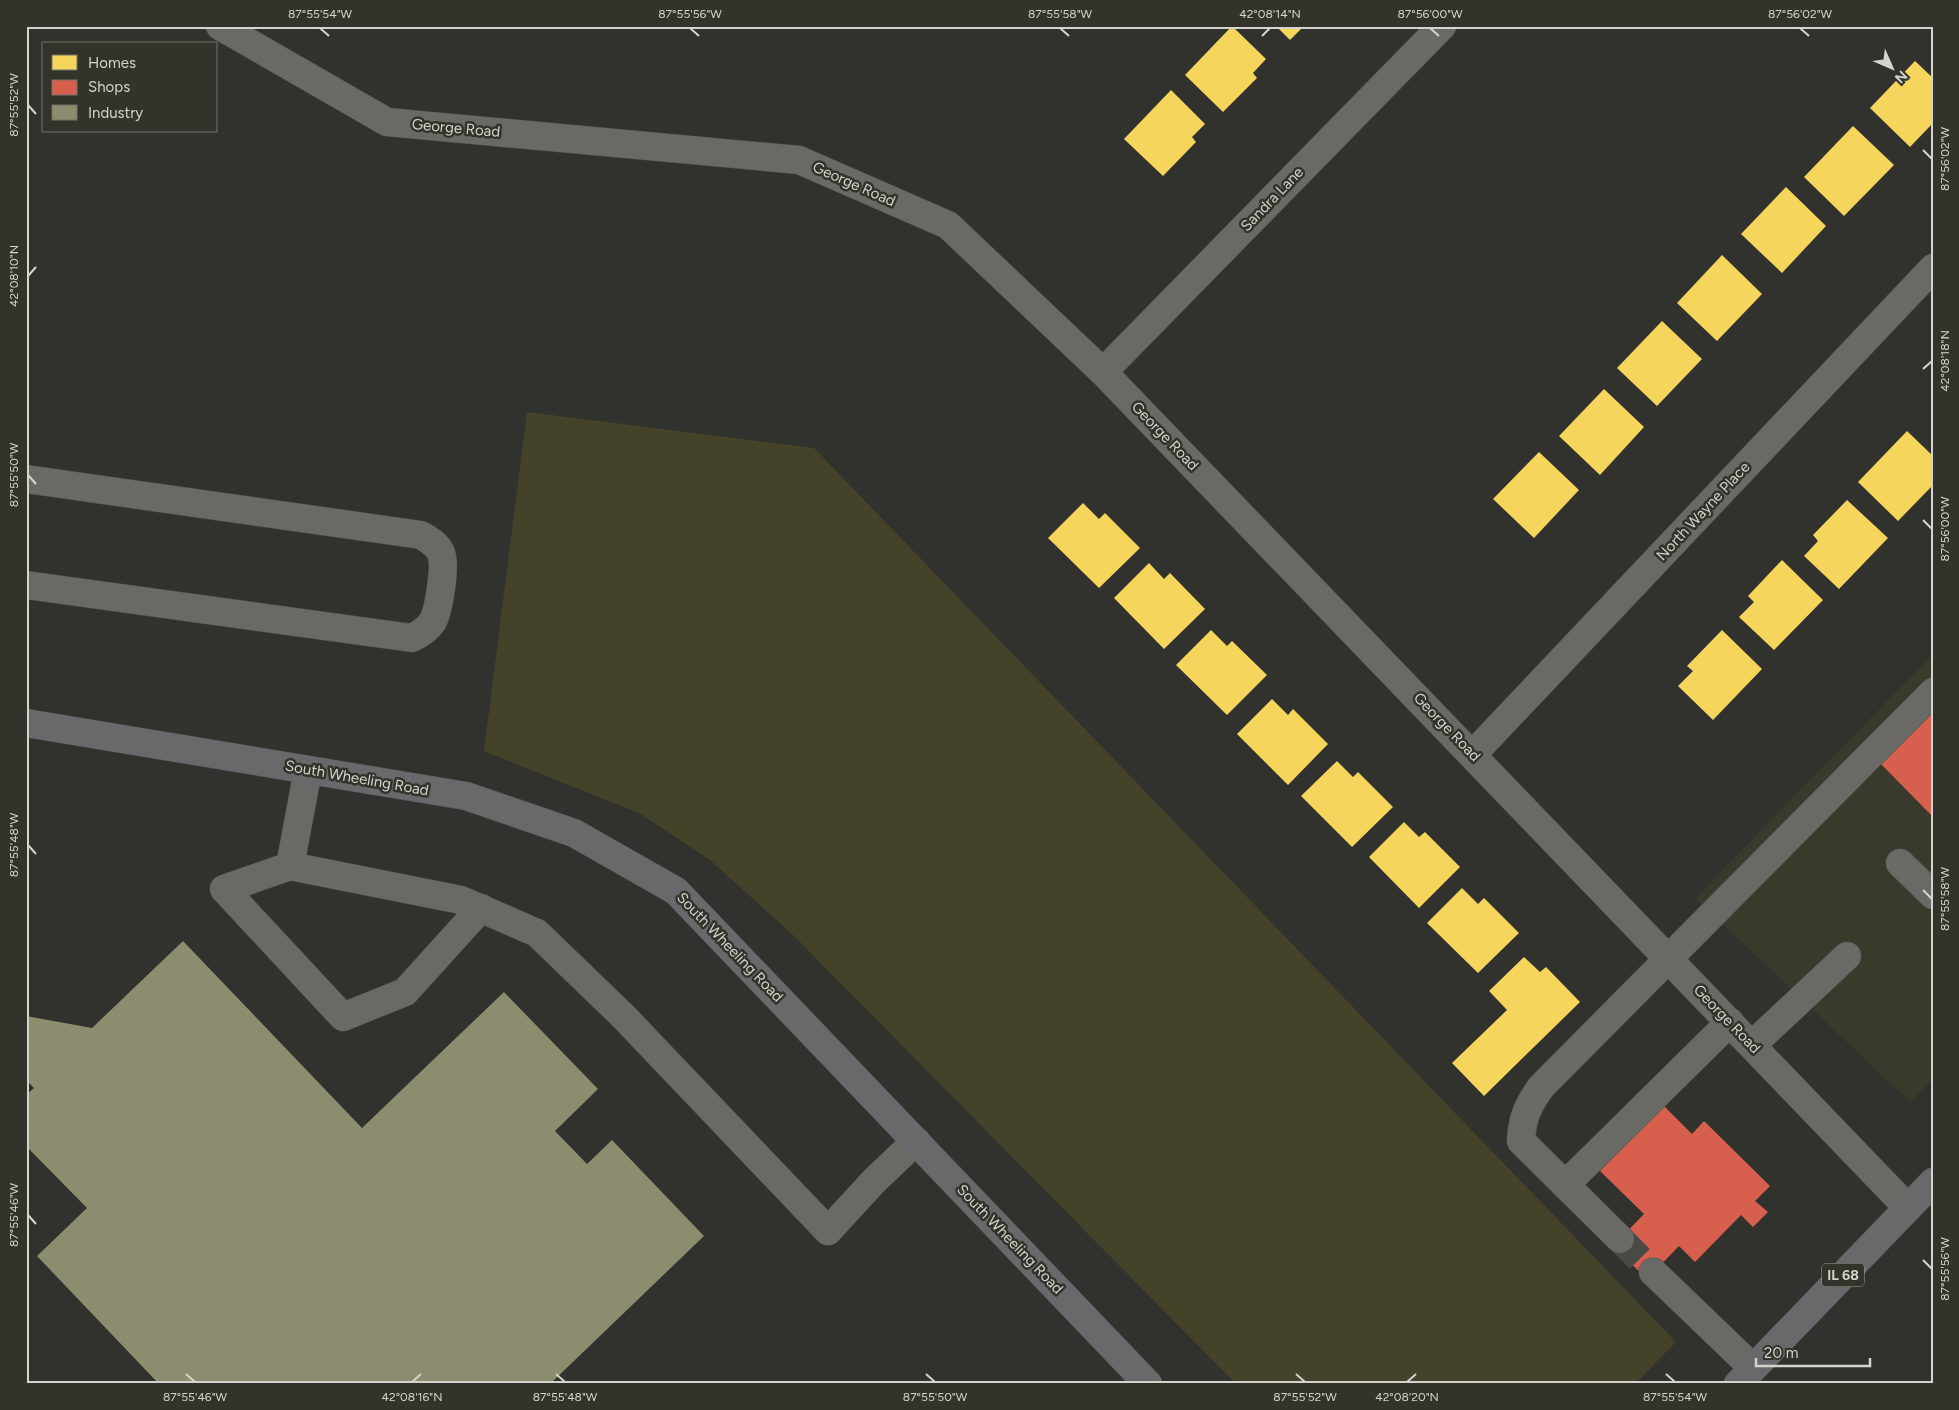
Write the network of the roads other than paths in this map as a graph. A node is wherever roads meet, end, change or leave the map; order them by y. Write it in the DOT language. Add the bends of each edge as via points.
graph roads {
  1 [pos="220,26"];
  2 [pos="1442,26"];
  3 [pos="1933,268"];
  4 [pos="1103,372"];
  5 [pos="26,480"];
  6 [pos="26,585"];
  7 [pos="1933,692"];
  8 [pos="26,723"];
  9 [pos="1473,754"];
  10 [pos="308,770"];
  11 [pos="1900,863"];
  12 [pos="290,866"];
  13 [pos="1933,895"];
  14 [pos="481,908"];
  15 [pos="1847,956"];
  16 [pos="1669,959"];
  17 [pos="1730,1022"];
  18 [pos="1752,1045"];
  19 [pos="916,1141"];
  20 [pos="1933,1182"];
  21 [pos="1565,1184"];
  22 [pos="1908,1208"];
  23 [pos="1620,1239"];
  24 [pos="1653,1272"];
  25 [pos="1746,1376"];
  26 [pos="1148,1384"];
  1 -- 4 [label="street, George Road" via="387,122 799,160 948,225"];
  2 -- 4 [label="street, Sandra Lane"];
  3 -- 9 [label="street, North Wayne Place"];
  4 -- 9 [label="street, George Road"];
  5 -- 6 [label="street" via="421,535 435,544 441,553 443,568 432,622 424,632 412,638"];
  7 -- 16 [label="street"];
  8 -- 10 [label="main road, South Wheeling Road"];
  9 -- 16 [label="street, George Road"];
  10 -- 12 [label="street"];
  10 -- 19 [label="main road, South Wheeling Road" via="466,796 574,833 676,891"];
  11 -- 13 [label="street"];
  12 -- 14 [label="street" via="461,900"];
  12 -- 14 [label="street" via="224,889 344,1017 405,992"];
  14 -- 19 [label="street" via="537,933 624,1017 828,1231"];
  15 -- 18 [label="street"];
  16 -- 17 [label="street, George Road"];
  16 -- 21 [label="street" via="1541,1087 1527,1105 1521,1141"];
  17 -- 18 [label="street, George Road"];
  17 -- 21 [label="street"];
  18 -- 22 [label="street, George Road"];
  19 -- 26 [label="main road, South Wheeling Road"];
  20 -- 22 [label="main road, IL 68"];
  21 -- 23 [label="street"];
  22 -- 25 [label="main road, IL 68"];
  24 -- 25 [label="street"];
}
